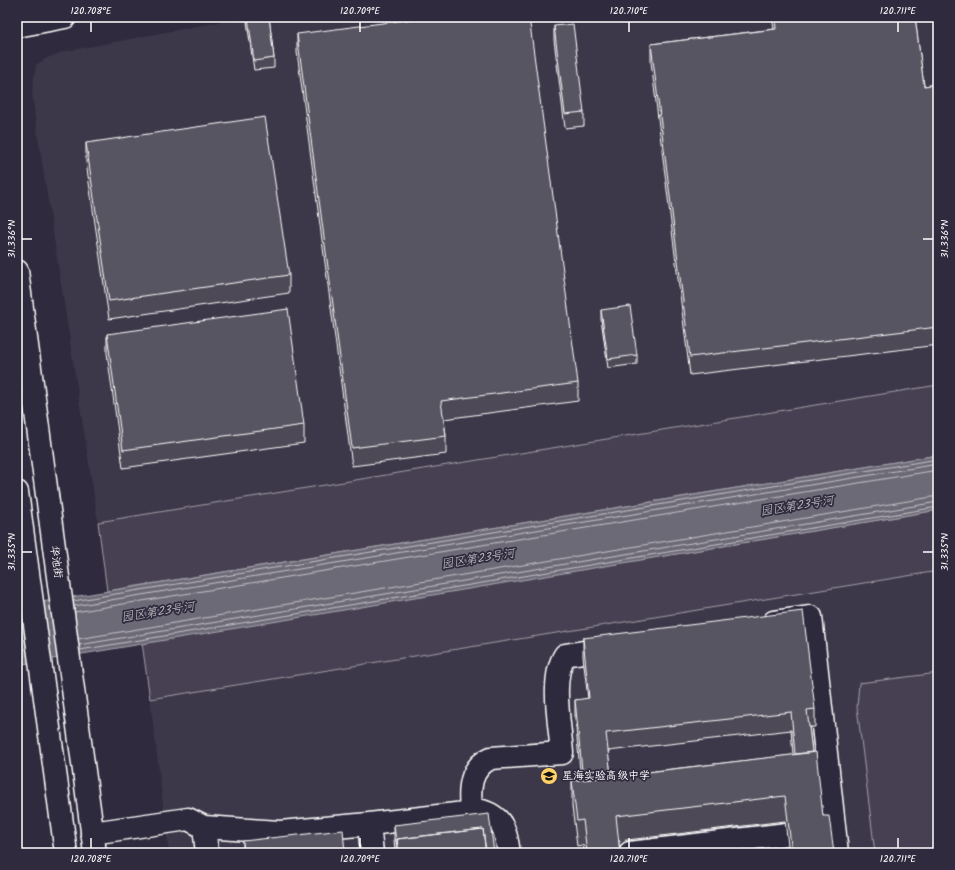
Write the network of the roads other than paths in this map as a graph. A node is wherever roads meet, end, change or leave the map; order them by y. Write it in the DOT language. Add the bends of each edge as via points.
graph roads {
  1 [pos="65,17"];
  2 [pos="17,26"];
  3 [pos="17,271"];
  4 [pos="17,492"];
  5 [pos="757,625"];
  6 [pos="634,644"];
  7 [pos="471,811"];
  8 [pos="369,824"];
  9 [pos="204,827"];
  10 [pos="787,834"];
  11 [pos="93,843"];
  12 [pos="66,853"];
  13 [pos="207,853"];
  14 [pos="372,853"];
  15 [pos="509,853"];
  16 [pos="630,853"];
  17 [pos="837,853"];
  1 -- 2 [label="main road"];
  3 -- 11 [label="main road, 华池街"];
  4 -- 12 [label="main road"];
  5 -- 17 [label="main road" via="811,616 828,829"];
  6 -- 7 [label="main road" via="565,655 559,664 557,683 562,753 491,758 482,762 470,785"];
  7 -- 8 [label="main road"];
  7 -- 15 [label="main road" via="482,811 498,818 506,834"];
  8 -- 9 [label="main road" via="280,832"];
  8 -- 14 [label="main road"];
  9 -- 11 [label="main road" via="188,819"];
  9 -- 13 [label="main road"];
  10 -- 16 [label="main road"];
}
